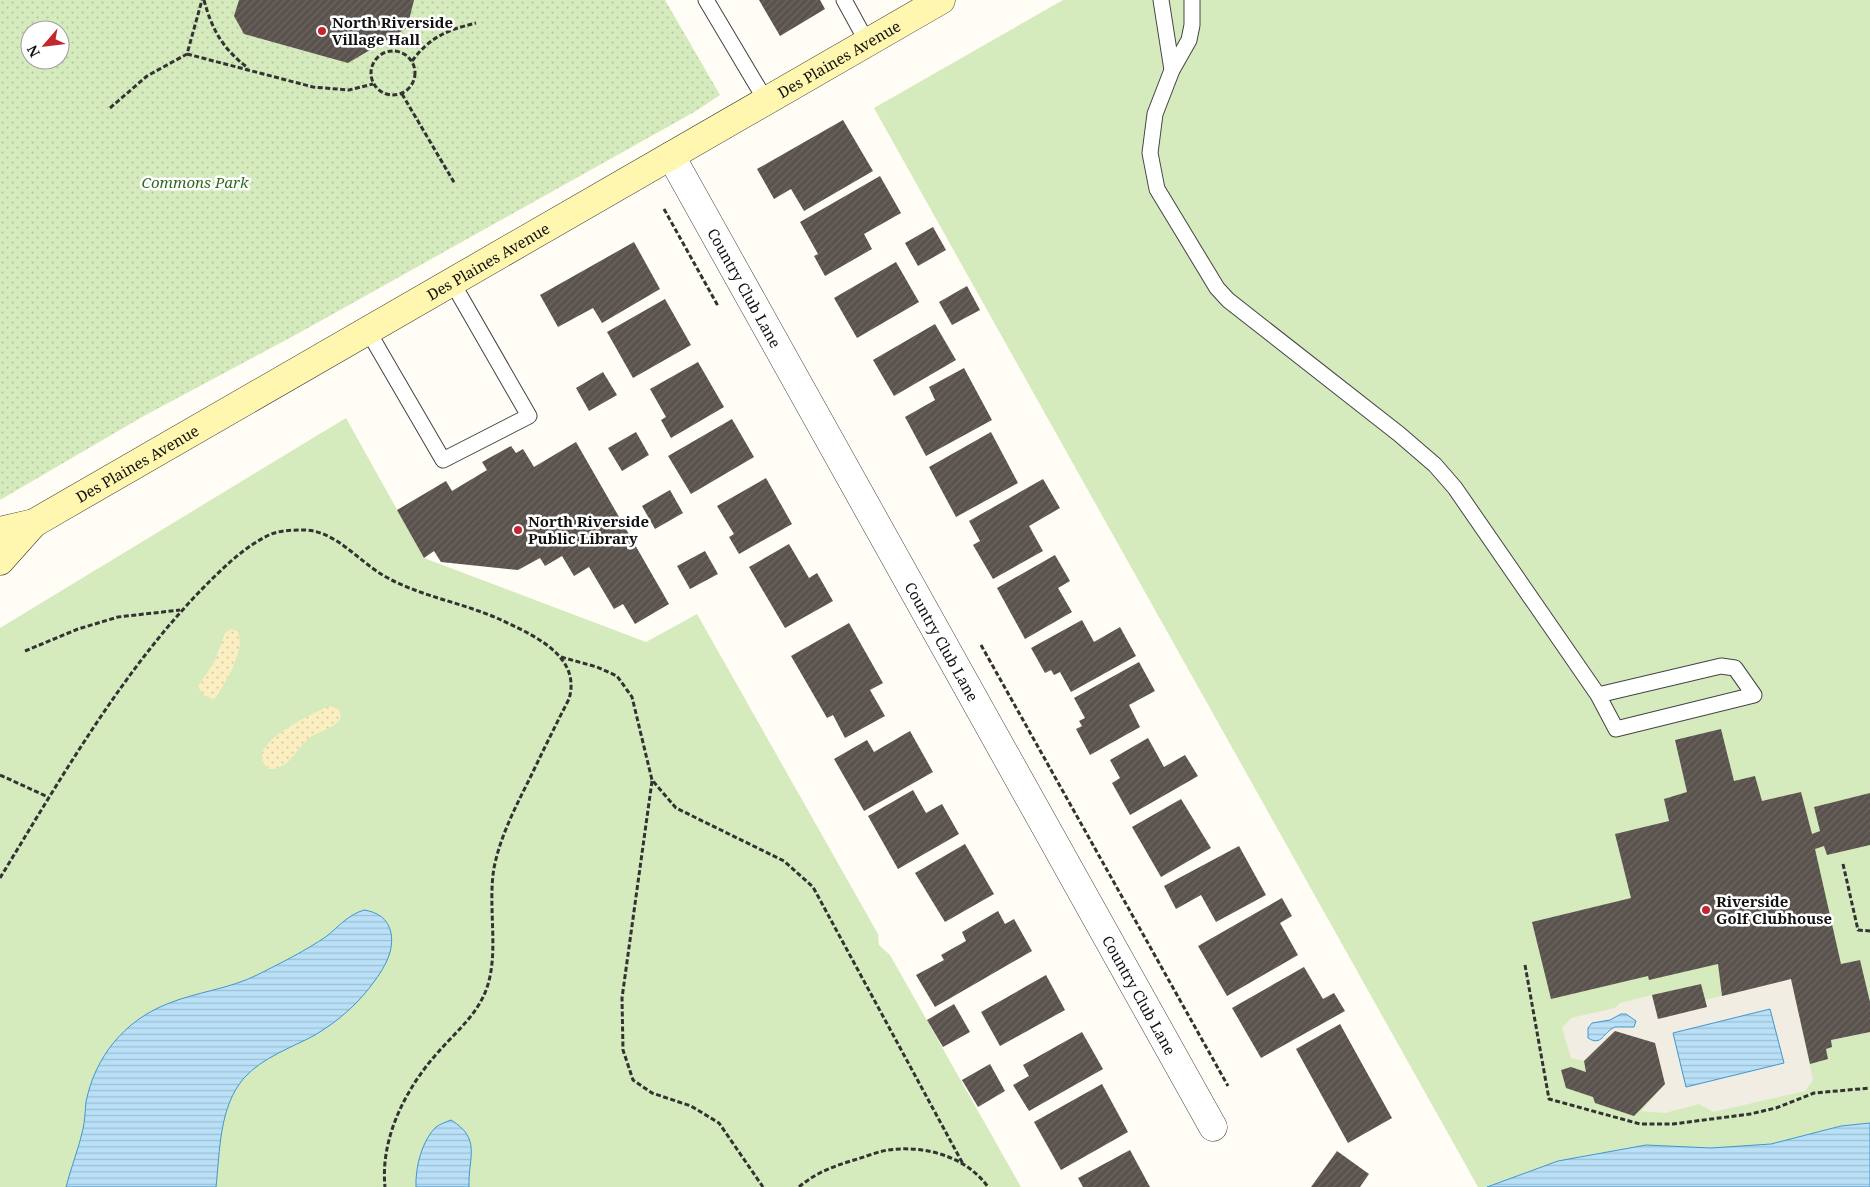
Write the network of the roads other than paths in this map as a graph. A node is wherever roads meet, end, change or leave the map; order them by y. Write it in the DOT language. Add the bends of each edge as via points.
graph roads {
  1 [pos="706,0"];
  2 [pos="844,0"];
  3 [pos="941,0"];
  4 [pos="1160,0"];
  5 [pos="1192,0"];
  6 [pos="867,42"];
  7 [pos="1172,70"];
  8 [pos="766,101"];
  9 [pos="671,156"];
  10 [pos="452,282"];
  11 [pos="368,331"];
  12 [pos="34,523"];
  13 [pos="0,531"];
  14 [pos="0,561"];
  15 [pos="1598,695"];
  16 [pos="1213,1127"];
  1 -- 8 [label="lane"];
  2 -- 6 [label="lane"];
  3 -- 6 [label="main road, Des Plaines Avenue"];
  4 -- 7 [label="lane"];
  5 -- 7 [label="lane" via="1189,40"];
  6 -- 8 [label="main road, Des Plaines Avenue"];
  7 -- 15 [label="lane" via="1151,132 1152,170 1157,189 1210,278 1228,300 1434,465 1455,488"];
  8 -- 9 [label="main road, Des Plaines Avenue"];
  9 -- 10 [label="main road, Des Plaines Avenue"];
  9 -- 16 [label="street, Country Club Lane"];
  10 -- 11 [label="main road, Des Plaines Avenue"];
  10 -- 11 [label="lane" via="529,416 443,460"];
  11 -- 12 [label="main road, Des Plaines Avenue"];
  12 -- 13 [label="main road, Des Plaines Avenue"];
  12 -- 14 [label="main road, Des Plaines Avenue"];
  15 -- 15 [label="lane" via="1616,729 1754,695 1735,668 1721,666"];
}
